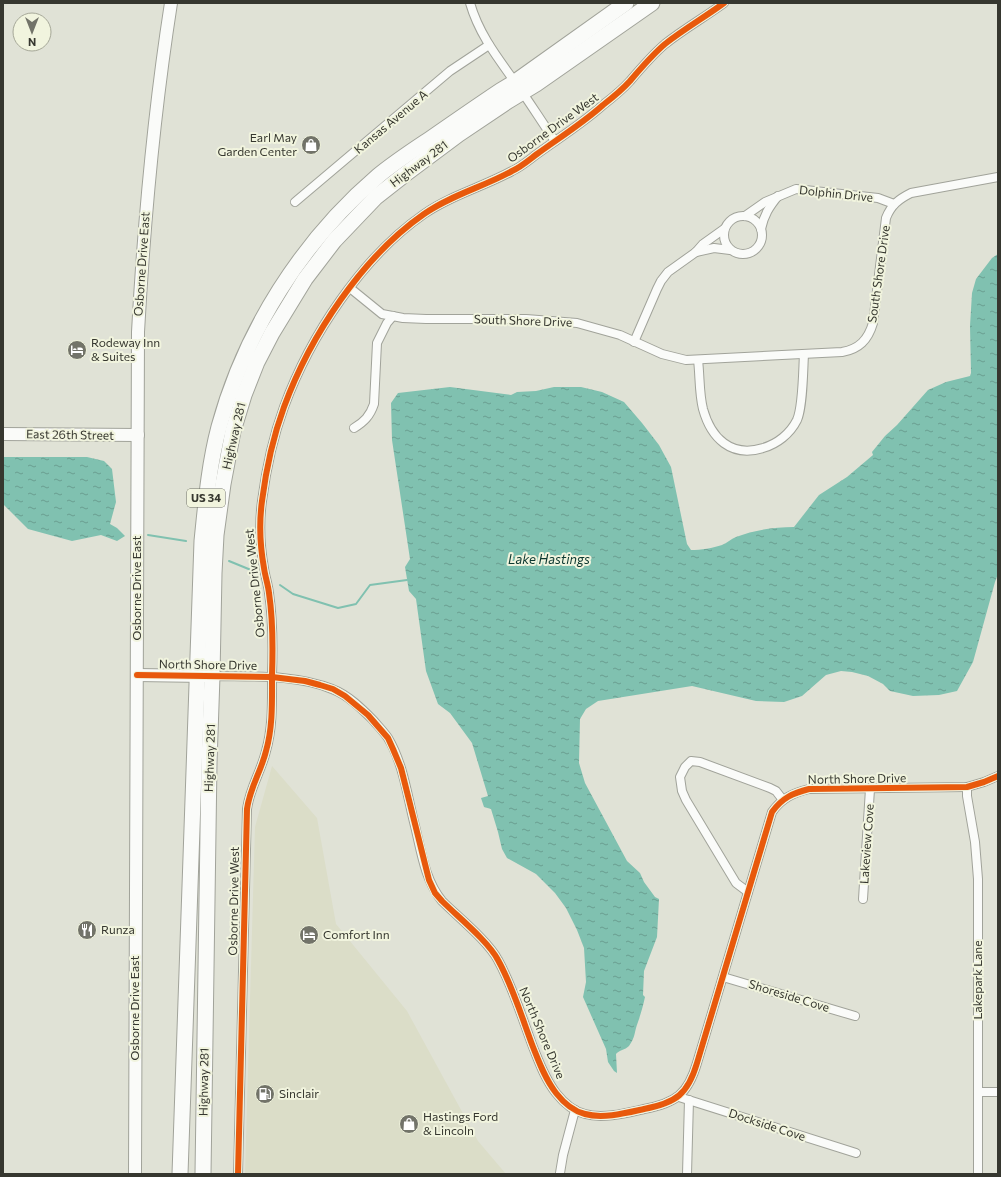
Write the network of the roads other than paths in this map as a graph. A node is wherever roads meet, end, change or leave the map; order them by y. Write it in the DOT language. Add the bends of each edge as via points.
graph roads {
  1 [pos="171,3"];
  2 [pos="470,3"];
  3 [pos="626,3"];
  4 [pos="652,3"];
  5 [pos="724,3"];
  6 [pos="489,45"];
  7 [pos="519,87"];
  8 [pos="554,141"];
  9 [pos="998,177"];
  10 [pos="779,195"];
  11 [pos="295,202"];
  12 [pos="894,204"];
  13 [pos="745,216"];
  14 [pos="724,229"];
  15 [pos="762,229"];
  16 [pos="730,250"];
  17 [pos="696,252"];
  18 [pos="350,288"];
  19 [pos="394,316"];
  20 [pos="634,342"];
  21 [pos="804,354"];
  22 [pos="698,360"];
  23 [pos="354,428"];
  24 [pos="3,434"];
  25 [pos="138,435"];
  26 [pos="137,674"];
  27 [pos="205,676"];
  28 [pos="272,677"];
  29 [pos="998,776"];
  30 [pos="967,787"];
  31 [pos="870,789"];
  32 [pos="783,800"];
  33 [pos="748,892"];
  34 [pos="863,899"];
  35 [pos="724,977"];
  36 [pos="855,1016"];
  37 [pos="978,1092"];
  38 [pos="998,1092"];
  39 [pos="679,1096"];
  40 [pos="689,1100"];
  41 [pos="575,1110"];
  42 [pos="856,1153"];
  43 [pos="560,1173"];
  44 [pos="135,1174"];
  45 [pos="180,1174"];
  46 [pos="203,1174"];
  47 [pos="238,1174"];
  48 [pos="687,1174"];
  49 [pos="978,1174"];
  1 -- 25 [label="street, Osborne Drive East" via="146,210 138,332"];
  2 -- 6 [label="street" via="478,26"];
  3 -- 7 [label="highway, Highway 281 / US 34"];
  4 -- 7 [label="highway, Highway 281 / US 34" via="555,71"];
  5 -- 8 [label="street, Osborne Drive West" via="664,45 603,106"];
  6 -- 7 [label="street"];
  6 -- 11 [label="street, Kansas Avenue A" via="450,71"];
  7 -- 8 [label="street"];
  7 -- 27 [label="highway, Highway 281 / US 34" via="376,197 316,263 272,333 257,362 233,431 216,535"];
  8 -- 18 [label="street, Osborne Drive West" via="511,172 456,196 422,215 363,270"];
  9 -- 12 [label="street" via="912,193"];
  10 -- 12 [label="street, Dolphin Drive" via="796,189 806,189 878,198"];
  10 -- 13 [label="street, Dolphin Drive"];
  10 -- 15 [label="street, Dolphin Drive" via="766,212"];
  12 -- 21 [label="street, South Shore Drive" via="886,218 873,323 866,339 850,351"];
  13 -- 14 [label="street, Dolphin Drive" via="733,218"];
  13 -- 15 [label="street" via="756,221"];
  14 -- 16 [label="street" via="724,239"];
  14 -- 17 [label="street, Dolphin Drive"];
  15 -- 16 [label="street, Dolphin Drive" via="762,241 753,252 741,254"];
  16 -- 17 [label="street, Dolphin Drive" via="714,248"];
  17 -- 20 [label="street, Dolphin Drive" via="668,272 661,281"];
  18 -- 19 [label="street, South Shore Drive" via="382,314"];
  18 -- 28 [label="street, Osborne Drive West" via="320,330 299,372 284,406 267,474 260,524 261,551 272,620"];
  19 -- 20 [label="street, South Shore Drive" via="426,319 526,319 577,323 620,335"];
  19 -- 23 [label="street" via="387,323 377,342 374,404 371,413 362,424"];
  20 -- 22 [label="street, South Shore Drive" via="672,357"];
  21 -- 22 [label="street, South Shore Drive"];
  21 -- 22 [label="street" via="798,419 792,429 774,444 754,451 731,448 720,440 706,419"];
  24 -- 25 [label="street, East 26th Street"];
  25 -- 26 [label="street, Osborne Drive East"];
  26 -- 27 [label="street, North Shore Drive"];
  26 -- 44 [label="street, Osborne Drive East"];
  27 -- 28 [label="street, North Shore Drive"];
  27 -- 45 [label="highway, Highway 281 / US 34"];
  27 -- 46 [label="highway, Highway 281 / US 34" via="209,763"];
  28 -- 41 [label="street, North Shore Drive" via="305,681 333,689 358,705 388,738 401,768 426,872 435,893 497,957 550,1084 561,1099"];
  28 -- 47 [label="street, Osborne Drive West" via="266,754 251,789 247,809"];
  29 -- 30 [label="street, North Shore Drive"];
  30 -- 31 [label="street, North Shore Drive"];
  30 -- 37 [label="street, Lakepark Lane" via="978,879"];
  31 -- 32 [label="street, North Shore Drive" via="809,789"];
  31 -- 34 [label="street, Lakeview Cove"];
  32 -- 33 [label="street, North Shore Drive" via="772,812"];
  32 -- 33 [label="street" via="770,788 700,762 691,761 680,777 682,791 700,825 736,883"];
  33 -- 35 [label="street, North Shore Drive"];
  35 -- 36 [label="street, Shoreside Cove"];
  35 -- 39 [label="street, North Shore Drive" via="693,1077"];
  37 -- 38 [label="street"];
  37 -- 49 [label="street, Lakepark Lane"];
  39 -- 40 [label="street, Dockside Cove"];
  39 -- 41 [label="street, North Shore Drive" via="666,1104 651,1108 605,1115 589,1115"];
  40 -- 42 [label="street, Dockside Cove"];
  40 -- 48 [label="street"];
  41 -- 43 [label="street"];
}
